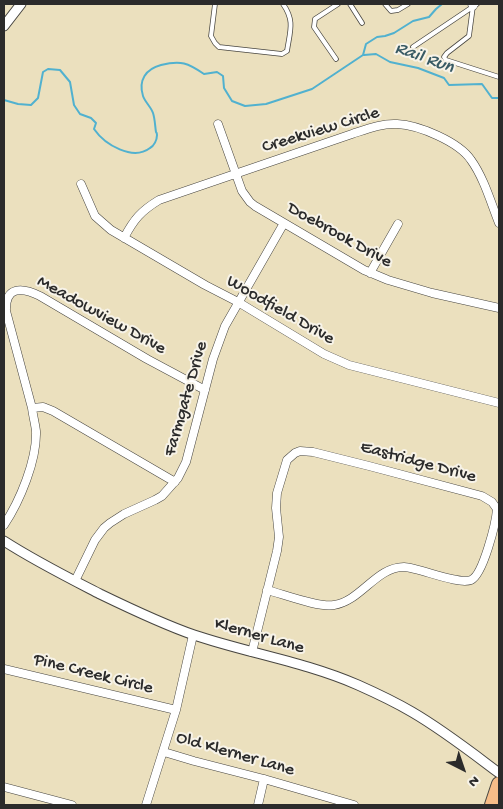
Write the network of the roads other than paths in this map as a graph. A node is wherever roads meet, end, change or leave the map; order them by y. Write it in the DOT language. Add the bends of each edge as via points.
graph roads {
  1 [pos="21,4"];
  2 [pos="215,4"];
  3 [pos="283,4"];
  4 [pos="338,4"];
  5 [pos="350,4"];
  6 [pos="385,4"];
  7 [pos="408,4"];
  8 [pos="474,5"];
  9 [pos="362,23"];
  10 [pos="4,24"];
  11 [pos="413,47"];
  12 [pos="336,59"];
  13 [pos="499,77"];
  14 [pos="218,124"];
  15 [pos="236,174"];
  16 [pos="81,184"];
  17 [pos="284,223"];
  18 [pos="499,223"];
  19 [pos="398,224"];
  20 [pos="124,238"];
  21 [pos="370,272"];
  22 [pos="238,302"];
  23 [pos="499,308"];
  24 [pos="205,390"];
  25 [pos="499,403"];
  26 [pos="32,408"];
  27 [pos="175,482"];
  28 [pos="4,525"];
  29 [pos="4,541"];
  30 [pos="75,581"];
  31 [pos="267,590"];
  32 [pos="193,635"];
  33 [pos="252,652"];
  34 [pos="4,669"];
  35 [pos="176,710"];
  36 [pos="164,752"];
  37 [pos="499,773"];
  38 [pos="264,779"];
  39 [pos="499,784"];
  40 [pos="4,787"];
  41 [pos="72,805"];
  42 [pos="146,805"];
  43 [pos="258,805"];
  44 [pos="354,805"];
  45 [pos="492,805"];
  1 -- 10 [label="street"];
  2 -- 3 [label="lane" via="212,36 219,47 282,54 287,51 291,22"];
  4 -- 12 [label="lane" via="313,23"];
  5 -- 9 [label="lane"];
  6 -- 7 [label="lane" via="391,11"];
  8 -- 11 [label="lane"];
  8 -- 13 [label="lane" via="469,36 444,57"];
  14 -- 15 [label="street, Doebrook Drive"];
  15 -- 17 [label="street, Doebrook Drive" via="250,202"];
  15 -- 18 [label="street, Creekview Circle" via="380,125 397,124 439,137 467,154"];
  15 -- 20 [label="street, Creekview Circle" via="159,200 137,217"];
  16 -- 20 [label="street, Woodfield Drive" via="95,216"];
  17 -- 21 [label="street, Doebrook Drive"];
  17 -- 22 [label="street, Farmgate Drive"];
  19 -- 21 [label="street"];
  20 -- 22 [label="street, Woodfield Drive"];
  21 -- 23 [label="street, Doebrook Drive" via="405,286"];
  22 -- 24 [label="street, Farmgate Drive" via="222,334"];
  22 -- 25 [label="street, Woodfield Drive" via="340,362"];
  24 -- 26 [label="street, Meadowview Drive" via="40,296 21,289 10,294 6,311"];
  24 -- 27 [label="street, Farmgate Drive" via="186,462"];
  26 -- 27 [label="street" via="43,407 53,411"];
  26 -- 28 [label="street, Meadowview Drive" via="36,432 33,455 18,501"];
  27 -- 30 [label="street, Farmgate Drive" via="162,496 104,528 94,540"];
  29 -- 30 [label="street, Klerner Lane"];
  30 -- 32 [label="street, Klerner Lane"];
  31 -- 31 [label="street, Eastridge Drive" via="277,551 278,493 288,460 300,451 482,496 498,510 481,568 471,580 397,568 384,573 341,604 327,606"];
  31 -- 33 [label="street, Eastridge Drive"];
  32 -- 33 [label="street, Klerner Lane"];
  32 -- 35 [label="street, Old Klerner Lane"];
  33 -- 37 [label="street, Klerner Lane" via="331,675 374,692 426,721"];
  34 -- 35 [label="street, Pine Creek Circle"];
  35 -- 36 [label="street, Old Klerner Lane"];
  36 -- 38 [label="street, Old Klerner Lane"];
  36 -- 42 [label="street"];
  38 -- 43 [label="street"];
  38 -- 44 [label="street, Old Klerner Lane"];
  39 -- 45 [label="highway"];
  40 -- 41 [label="street"];
}
